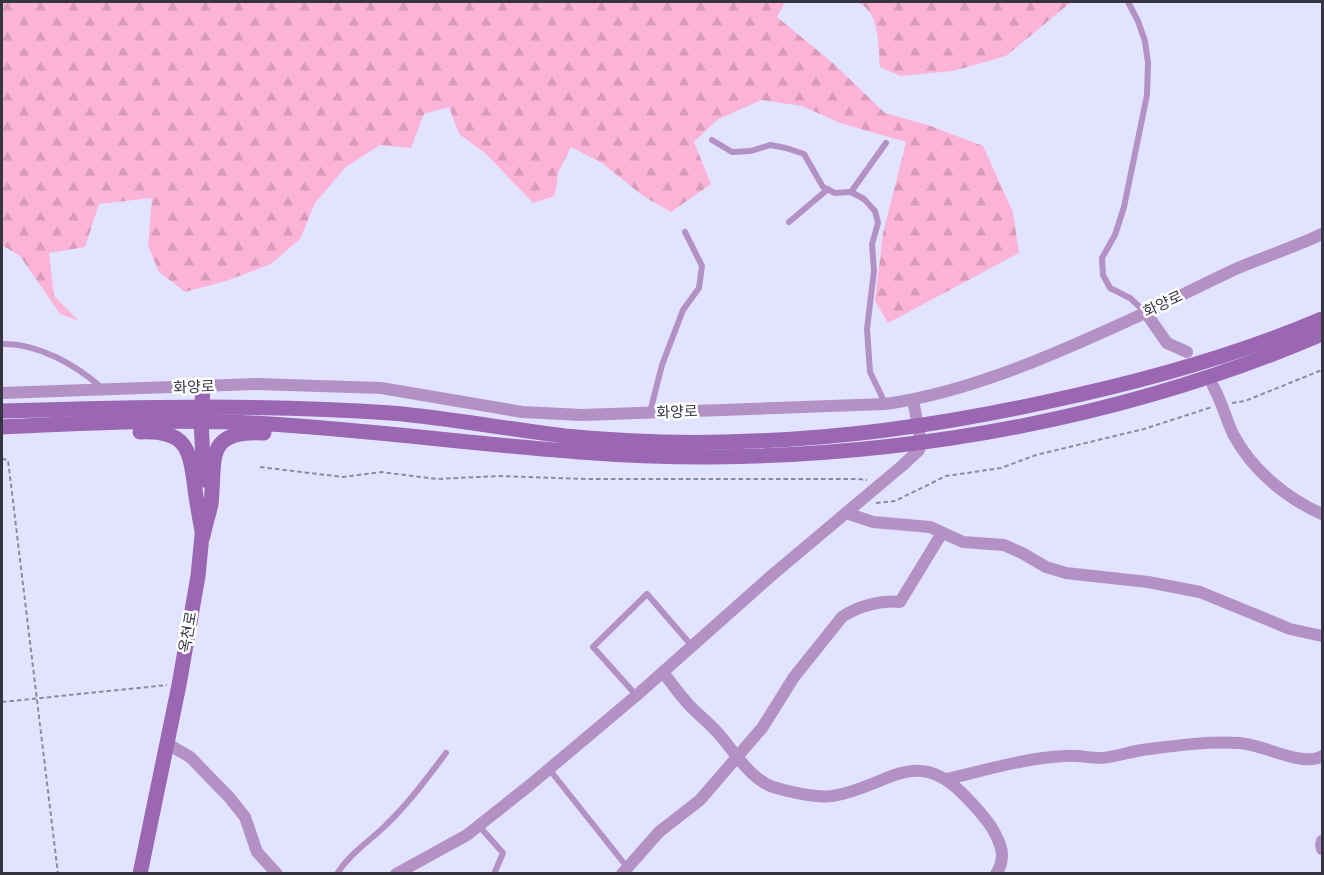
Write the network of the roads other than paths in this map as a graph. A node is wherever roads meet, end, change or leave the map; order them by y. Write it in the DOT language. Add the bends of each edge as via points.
graph roads {
  1 [pos="1128,2"];
  2 [pos="712,140"];
  3 [pos="886,143"];
  4 [pos="828,189"];
  5 [pos="851,192"];
  6 [pos="789,222"];
  7 [pos="685,232"];
  8 [pos="1323,234"];
  9 [pos="1146,313"];
  10 [pos="1323,319"];
  11 [pos="1323,334"];
  12 [pos="2,344"];
  13 [pos="1186,352"];
  14 [pos="203,387"];
  15 [pos="1213,387"];
  16 [pos="103,389"];
  17 [pos="2,393"];
  18 [pos="912,400"];
  19 [pos="885,404"];
  20 [pos="2,411"];
  21 [pos="201,413"];
  22 [pos="650,413"];
  23 [pos="918,425"];
  24 [pos="5,427"];
  25 [pos="363,432"];
  26 [pos="921,442"];
  27 [pos="846,513"];
  28 [pos="1323,514"];
  29 [pos="942,533"];
  30 [pos="203,536"];
  31 [pos="1323,636"];
  32 [pos="693,646"];
  33 [pos="663,672"];
  34 [pos="637,695"];
  35 [pos="166,743"];
  36 [pos="446,753"];
  37 [pos="737,755"];
  38 [pos="1323,756"];
  39 [pos="549,769"];
  40 [pos="947,779"];
  41 [pos="479,826"];
  42 [pos="1323,841"];
  43 [pos="1323,849"];
  44 [pos="625,871"];
  45 [pos="140,873"];
  46 [pos="277,873"];
  47 [pos="337,873"];
  48 [pos="396,873"];
  49 [pos="494,873"];
  50 [pos="996,873"];
  1 -- 9 [label="lane" via="1144,41 1147,95 1124,207 1102,258 1103,275 1110,288 1130,298"];
  2 -- 4 [label="lane" via="732,152 770,145 804,154"];
  3 -- 5 [label="lane"];
  4 -- 5 [label="lane" via="835,193"];
  4 -- 6 [label="lane"];
  5 -- 19 [label="lane" via="875,211 878,223 872,244 874,271 867,329 870,372"];
  7 -- 22 [label="lane" via="702,266 699,288 683,310 662,365"];
  8 -- 9 [label="street, 화양로" via="1237,268"];
  9 -- 13 [label="street" via="1167,343"];
  9 -- 18 [label="street, 화양로" via="988,377"];
  10 -- 23 [label="main road, 화양로" via="1240,351 1119,387 988,415"];
  11 -- 26 [label="main road, 화양로" via="1184,385 1080,414"];
  12 -- 16 [label="lane" via="43,352 84,372"];
  14 -- 16 [label="street, 화양로"];
  14 -- 21 [label="main road, 옥천로"];
  14 -- 22 [label="street, 화양로" via="257,384 381,388 522,412"];
  15 -- 28 [label="street" via="1233,434 1252,461 1277,488"];
  16 -- 17 [label="street, 화양로"];
  18 -- 19 [label="street, 화양로"];
  18 -- 23 [label="street"];
  19 -- 22 [label="street, 화양로"];
  20 -- 21 [label="main road, 화양로"];
  21 -- 23 [label="main road, 화양로" via="394,413 567,436 699,442 795,439"];
  21 -- 24 [label="main road, 화양로"];
  21 -- 25 [label="main road, 화양로"];
  21 -- 30 [label="main road, 옥천로"];
  23 -- 26 [label="street"];
  24 -- 30 [label="main road" via="52,435 149,431 171,435 191,457"];
  25 -- 26 [label="main road, 화양로" via="615,454 713,457"];
  25 -- 30 [label="main road" via="347,437 246,432 226,439 213,456 211,504"];
  26 -- 27 [label="street" via="919,450"];
  27 -- 29 [label="street" via="873,522 930,527"];
  27 -- 32 [label="street"];
  29 -- 31 [label="street" via="963,542 1004,545 1066,573 1200,592 1290,628"];
  29 -- 37 [label="street" via="900,602 878,603 851,610 842,617 794,677 762,728"];
  30 -- 35 [label="main road, 옥천로"];
  32 -- 33 [label="street"];
  32 -- 34 [label="lane" via="647,594 593,647"];
  33 -- 34 [label="street"];
  33 -- 37 [label="street"];
  34 -- 39 [label="street"];
  35 -- 45 [label="main road, 옥천로"];
  35 -- 46 [label="street" via="190,757 229,797 245,817 257,852"];
  36 -- 47 [label="lane" via="411,799"];
  37 -- 40 [label="street" via="771,786 806,794 830,796 916,769"];
  37 -- 44 [label="street" via="700,800 658,832"];
  38 -- 40 [label="street" via="1311,761 1240,743 1201,745 1102,758 1066,756 1024,761"];
  39 -- 41 [label="street"];
  39 -- 44 [label="lane"];
  40 -- 50 [label="street" via="985,816 998,838 1004,854"];
  41 -- 48 [label="street"];
  41 -- 49 [label="lane" via="503,853"];
  42 -- 43 [label="street"];
}
